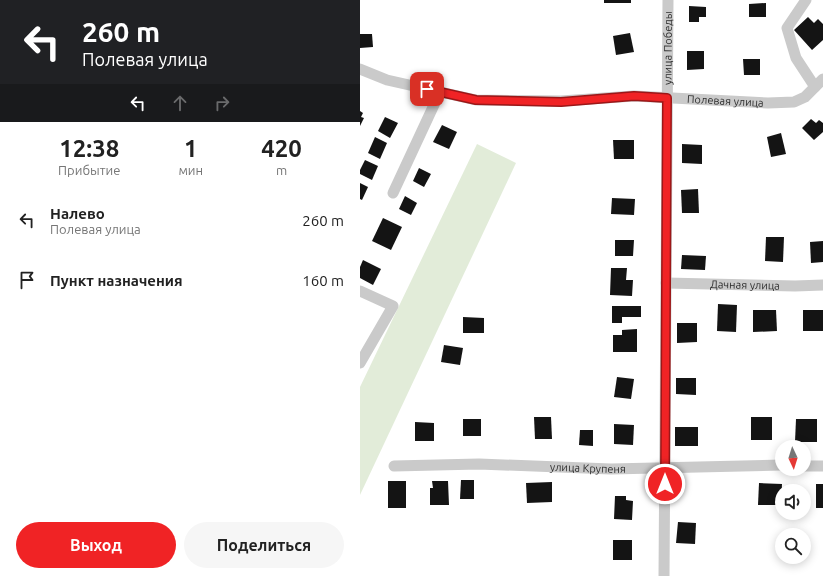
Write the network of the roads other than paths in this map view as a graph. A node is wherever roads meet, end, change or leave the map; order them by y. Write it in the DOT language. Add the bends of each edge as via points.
graph roads {
  1 [pos="668,0"];
  2 [pos="806,0"];
  3 [pos="360,69"];
  4 [pos="819,83"];
  5 [pos="440,92"];
  6 [pos="667,98"];
  7 [pos="393,193"];
  8 [pos="666,283"];
  9 [pos="823,285"];
  10 [pos="360,291"];
  11 [pos="360,362"];
  12 [pos="394,466"];
  13 [pos="775,466"];
  14 [pos="811,466"];
  15 [pos="823,466"];
  16 [pos="665,468"];
  17 [pos="664,576"];
  1 -- 6 [label="street, улица Победы"];
  2 -- 4 [label="street" via="787,28 796,58"];
  3 -- 5 [label="street, Полевая улица" via="387,80"];
  4 -- 6 [label="street, Полевая улица" via="794,102"];
  5 -- 6 [label="street, Полевая улица" via="476,100 561,102 634,96"];
  5 -- 7 [label="street"];
  6 -- 8 [label="street, улица Победы"];
  8 -- 9 [label="street, Дачная улица"];
  8 -- 16 [label="street, улица Победы"];
  10 -- 11 [label="street" via="393,306"];
  12 -- 16 [label="street, улица Крупеня" via="479,464"];
  13 -- 16 [label="street, улица Крупеня"];
  14 -- 15 [label="street"];
  16 -- 17 [label="street, улица Победы"];
}
